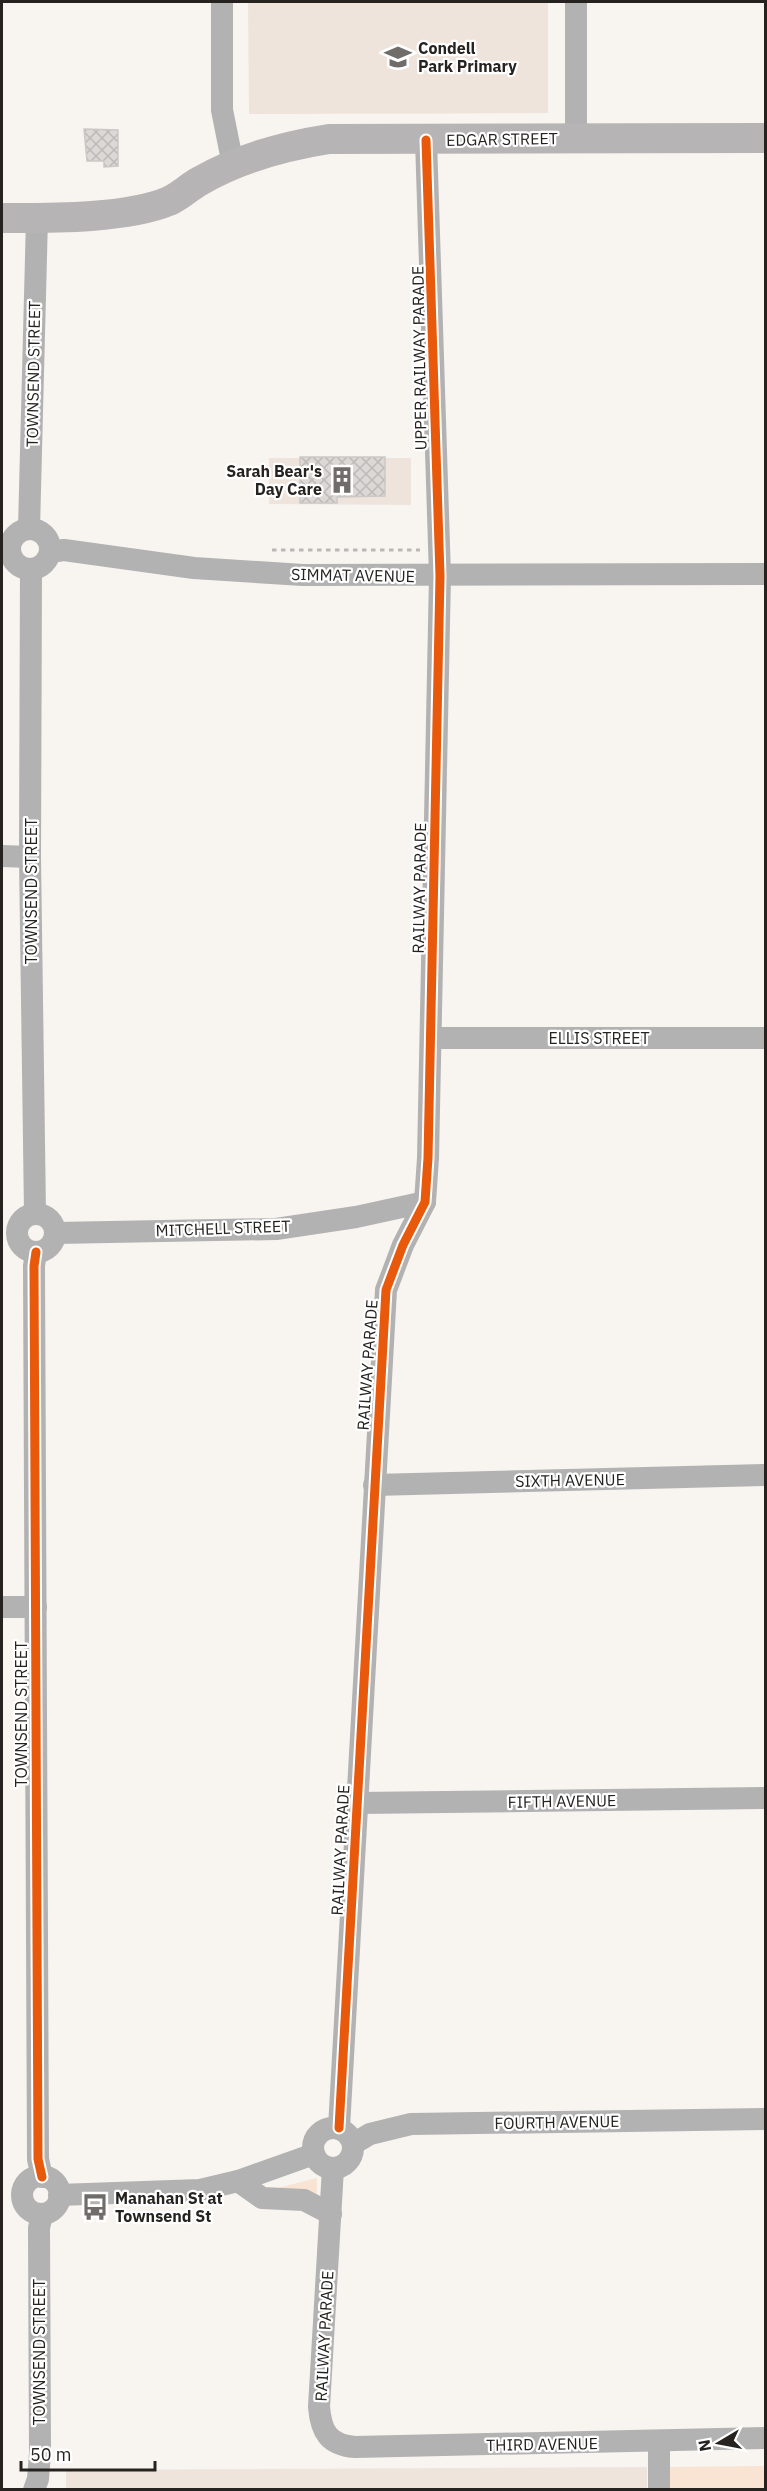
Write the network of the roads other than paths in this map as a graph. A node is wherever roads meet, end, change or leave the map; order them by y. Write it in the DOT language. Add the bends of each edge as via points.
graph roads {
  1 [pos="222,2"];
  2 [pos="576,2"];
  3 [pos="576,138"];
  4 [pos="765,138"];
  5 [pos="426,140"];
  6 [pos="233,165"];
  7 [pos="2,218"];
  8 [pos="37,218"];
  9 [pos="29,529"];
  10 [pos="6,546"];
  11 [pos="50,552"];
  12 [pos="31,569"];
  13 [pos="765,574"];
  14 [pos="440,576"];
  15 [pos="2,856"];
  16 [pos="30,856"];
  17 [pos="432,1038"];
  18 [pos="765,1038"];
  19 [pos="425,1202"];
  20 [pos="35,1213"];
  21 [pos="9,1233"];
  22 [pos="56,1233"];
  23 [pos="36,1252"];
  24 [pos="765,1475"];
  25 [pos="374,1485"];
  26 [pos="2,1607"];
  27 [pos="36,1607"];
  28 [pos="765,1798"];
  29 [pos="358,1803"];
  30 [pos="765,2119"];
  31 [pos="346,2136"];
  32 [pos="314,2154"];
  33 [pos="333,2168"];
  34 [pos="42,2176"];
  35 [pos="238,2181"];
  36 [pos="12,2194"];
  37 [pos="59,2195"];
  38 [pos="42,2214"];
  39 [pos="331,2214"];
  40 [pos="324,2432"];
  41 [pos="765,2438"];
  42 [pos="659,2441"];
  43 [pos="34,2490"];
  44 [pos="659,2490"];
  1 -- 6 [label="street" via="222,110"];
  2 -- 3 [label="street"];
  3 -- 4 [label="main road, EDGAR STREET"];
  3 -- 5 [label="main road, EDGAR STREET"];
  5 -- 6 [label="main road, EDGAR STREET" via="329,139 268,152"];
  5 -- 14 [label="street, UPPER RAILWAY PARADE"];
  6 -- 8 [label="main road, EDGAR STREET" via="170,201 140,210"];
  7 -- 8 [label="main road, EDGAR STREET"];
  8 -- 9 [label="street, TOWNSEND STREET"];
  9 -- 10 [label="street"];
  9 -- 11 [label="street" via="45,536"];
  10 -- 12 [label="street" via="20,566"];
  11 -- 12 [label="street" via="43,565"];
  11 -- 14 [label="street, SIMMAT AVENUE" via="64,550 194,568 303,575"];
  12 -- 16 [label="street, TOWNSEND STREET"];
  13 -- 14 [label="street, SIMMAT AVENUE"];
  14 -- 17 [label="street, RAILWAY PARADE"];
  15 -- 16 [label="street"];
  16 -- 20 [label="street, TOWNSEND STREET"];
  17 -- 18 [label="street, ELLIS STREET"];
  17 -- 19 [label="street, RAILWAY PARADE"];
  19 -- 22 [label="street, MITCHELL STREET" via="276,1229"];
  19 -- 25 [label="street, RAILWAY PARADE" via="386,1290"];
  20 -- 21 [label="street"];
  20 -- 22 [label="street" via="52,1221"];
  21 -- 23 [label="street"];
  22 -- 23 [label="street" via="48,1248"];
  23 -- 27 [label="street, TOWNSEND STREET"];
  24 -- 25 [label="street, SIXTH AVENUE"];
  25 -- 29 [label="street, RAILWAY PARADE"];
  26 -- 27 [label="street"];
  27 -- 34 [label="street, TOWNSEND STREET" via="38,2159"];
  28 -- 29 [label="street, FIFTH AVENUE"];
  29 -- 31 [label="street, RAILWAY PARADE"];
  30 -- 31 [label="street, FOURTH AVENUE" via="411,2124"];
  31 -- 32 [label="street" via="321,2132 314,2142"];
  31 -- 33 [label="street" via="349,2161"];
  32 -- 33 [label="street" via="322,2164"];
  32 -- 35 [label="street"];
  33 -- 39 [label="street, RAILWAY PARADE"];
  34 -- 36 [label="street"];
  34 -- 37 [label="street" via="56,2184"];
  35 -- 37 [label="street" via="174,2192"];
  35 -- 39 [label="street" via="262,2198 304,2200"];
  36 -- 38 [label="street" via="30,2211"];
  37 -- 38 [label="street" via="56,2206"];
  38 -- 43 [label="street, TOWNSEND STREET" via="40,2452"];
  39 -- 40 [label="street, RAILWAY PARADE" via="319,2407"];
  40 -- 42 [label="street, THIRD AVENUE" via="339,2444 355,2447"];
  41 -- 42 [label="street, THIRD AVENUE"];
  42 -- 44 [label="street"];
}
